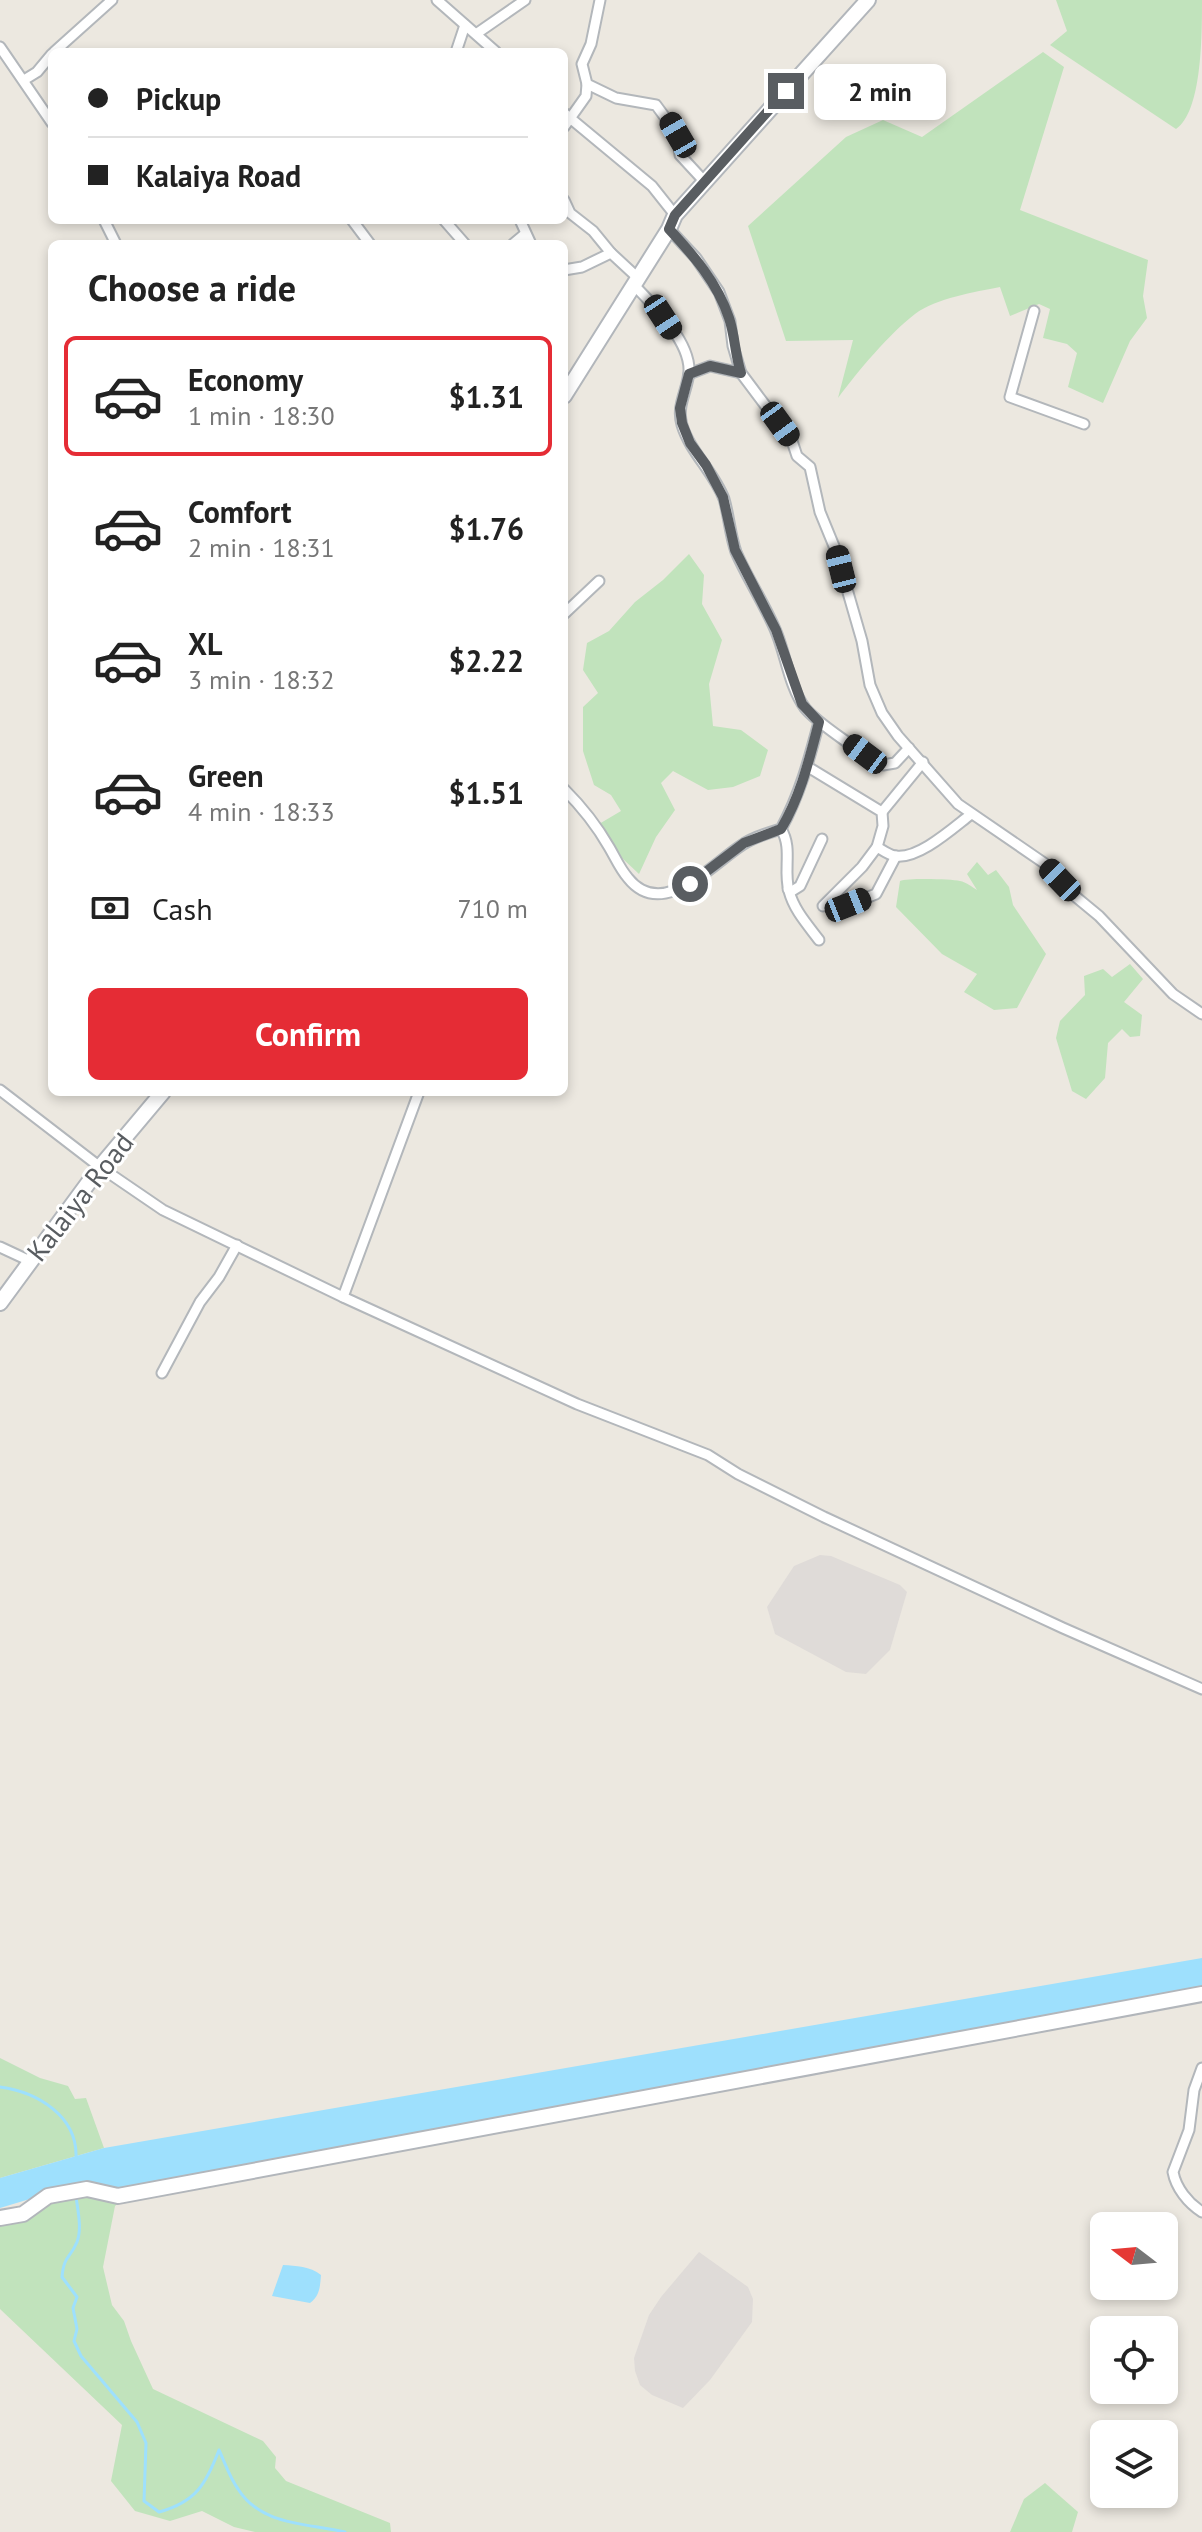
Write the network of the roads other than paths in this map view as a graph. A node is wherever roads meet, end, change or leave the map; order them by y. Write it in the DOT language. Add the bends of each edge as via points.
graph roads {
  1 [pos="112,0"];
  2 [pos="437,0"];
  3 [pos="525,0"];
  4 [pos="600,0"];
  5 [pos="868,0"];
  6 [pos="465,25"];
  7 [pos="476,34"];
  8 [pos="0,47"];
  9 [pos="59,48"];
  10 [pos="457,48"];
  11 [pos="492,48"];
  12 [pos="48,59"];
  13 [pos="24,80"];
  14 [pos="587,84"];
  15 [pos="48,117"];
  16 [pos="568,117"];
  17 [pos="568,121"];
  18 [pos="704,181"];
  19 [pos="568,209"];
  20 [pos="672,222"];
  21 [pos="448,224"];
  22 [pos="521,224"];
  23 [pos="525,234"];
  24 [pos="462,240"];
  25 [pos="518,240"];
  26 [pos="529,240"];
  27 [pos="611,253"];
  28 [pos="568,269"];
  29 [pos="636,282"];
  30 [pos="1034,311"];
  31 [pos="741,373"];
  32 [pos="689,374"];
  33 [pos="568,390"];
  34 [pos="1084,424"];
  35 [pos="599,581"];
  36 [pos="568,610"];
  37 [pos="819,722"];
  38 [pos="909,748"];
  39 [pos="923,762"];
  40 [pos="808,767"];
  41 [pos="568,793"];
  42 [pos="573,798"];
  43 [pos="568,802"];
  44 [pos="882,812"];
  45 [pos="970,815"];
  46 [pos="781,829"];
  47 [pos="822,839"];
  48 [pos="877,847"];
  49 [pos="896,856"];
  50 [pos="788,889"];
  51 [pos="834,897"];
  52 [pos="823,906"];
  53 [pos="819,940"];
  54 [pos="1202,1014"];
  55 [pos="0,1090"];
  56 [pos="160,1096"];
  57 [pos="418,1096"];
  58 [pos="100,1167"];
  59 [pos="237,1245"];
  60 [pos="0,1247"];
  61 [pos="30,1261"];
  62 [pos="343,1297"];
  63 [pos="0,1303"];
  64 [pos="162,1373"];
  65 [pos="1202,1689"];
  66 [pos="1202,1994"];
  67 [pos="1202,2068"];
  68 [pos="1202,2212"];
  69 [pos="0,2218"];
  1 -- 9 [label="street"];
  2 -- 6 [label="street"];
  3 -- 7 [label="street"];
  4 -- 14 [label="street" via="582,64"];
  5 -- 18 [label="main road"];
  6 -- 7 [label="street"];
  6 -- 10 [label="street"];
  7 -- 11 [label="street"];
  8 -- 13 [label="street"];
  12 -- 13 [label="street"];
  13 -- 15 [label="street"];
  14 -- 16 [label="street" via="586,96"];
  14 -- 18 [label="street" via="616,98 656,105 678,135 680,155"];
  17 -- 20 [label="street" via="652,186"];
  18 -- 20 [label="main road"];
  19 -- 27 [label="street"];
  20 -- 29 [label="main road"];
  20 -- 31 [label="street" via="719,292"];
  21 -- 24 [label="street"];
  22 -- 23 [label="street"];
  23 -- 25 [label="street"];
  23 -- 26 [label="street"];
  27 -- 28 [label="street"];
  27 -- 29 [label="street"];
  29 -- 32 [label="street" via="679,341"];
  29 -- 33 [label="main road"];
  30 -- 34 [label="street" via="1010,397"];
  31 -- 32 [label="street" via="710,366"];
  31 -- 38 [label="street" via="810,467 870,685 882,713"];
  32 -- 37 [label="street" via="680,408 682,423 723,497 735,550 776,630 802,704"];
  35 -- 36 [label="street"];
  37 -- 38 [label="street" via="883,765 895,763"];
  37 -- 40 [label="street"];
  38 -- 39 [label="street"];
  39 -- 44 [label="street"];
  39 -- 45 [label="street"];
  40 -- 44 [label="street"];
  40 -- 46 [label="street"];
  41 -- 42 [label="street"];
  42 -- 43 [label="street"];
  42 -- 46 [label="street" via="626,876 645,893 673,892 744,843"];
  44 -- 48 [label="street"];
  45 -- 49 [label="street" via="933,843"];
  45 -- 54 [label="street" via="1044,863 1173,994"];
  46 -- 50 [label="street" via="788,845"];
  47 -- 50 [label="street" via="800,886"];
  48 -- 49 [label="street"];
  48 -- 51 [label="street"];
  49 -- 51 [label="street" via="876,894 848,905"];
  50 -- 53 [label="street"];
  51 -- 52 [label="street"];
  55 -- 58 [label="street"];
  56 -- 58 [label="main road, Kalaiya Road"];
  57 -- 62 [label="street"];
  58 -- 59 [label="street" via="163,1210"];
  58 -- 61 [label="main road, Kalaiya Road"];
  59 -- 62 [label="street"];
  59 -- 64 [label="street"];
  60 -- 61 [label="street"];
  61 -- 63 [label="main road, Kalaiya Road"];
  62 -- 65 [label="street" via="577,1404 708,1455 824,1517"];
  66 -- 69 [label="main road" via="118,2196 87,2189 48,2196 23,2214"];
  67 -- 68 [label="street" via="1189,2130 1173,2172 1186,2200"];
}
